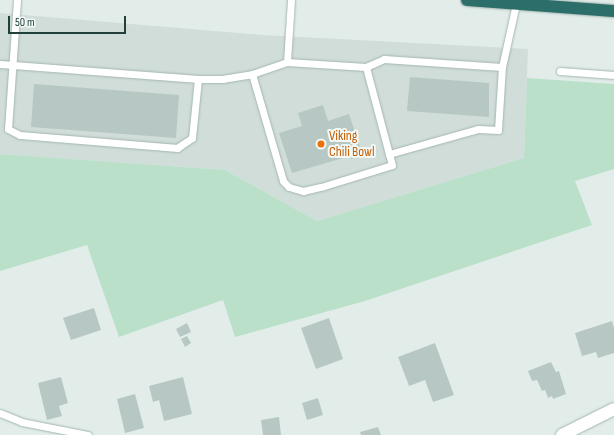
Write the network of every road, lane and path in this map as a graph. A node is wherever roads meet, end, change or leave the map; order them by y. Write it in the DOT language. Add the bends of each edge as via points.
graph roads {
  1 [pos="17,0"];
  2 [pos="291,0"];
  3 [pos="467,0"];
  4 [pos="516,4"];
  5 [pos="614,11"];
  6 [pos="287,62"];
  7 [pos="0,64"];
  8 [pos="13,65"];
  9 [pos="366,67"];
  10 [pos="502,67"];
  11 [pos="560,71"];
  12 [pos="252,74"];
  13 [pos="614,75"];
  14 [pos="198,79"];
  15 [pos="8,129"];
  16 [pos="0,131"];
  17 [pos="389,154"];
  18 [pos="614,409"];
  19 [pos="0,413"];
  20 [pos="88,435"];
  21 [pos="562,435"];
  1 -- 8 [label="lane"];
  2 -- 6 [label="lane"];
  3 -- 4 [label="highway"];
  4 -- 5 [label="highway"];
  4 -- 10 [label="lane"];
  6 -- 9 [label="lane"];
  6 -- 12 [label="lane"];
  7 -- 8 [label="lane"];
  8 -- 14 [label="lane"];
  8 -- 15 [label="lane"];
  9 -- 10 [label="lane" via="384,59"];
  9 -- 17 [label="lane"];
  10 -- 17 [label="lane" via="498,130 478,129"];
  11 -- 13 [label="lane"];
  12 -- 14 [label="lane" via="222,79"];
  12 -- 17 [label="lane" via="283,181 289,188 303,191 321,187 392,165"];
  14 -- 15 [label="lane" via="192,138 177,148 20,135"];
  15 -- 16 [label="lane"];
  18 -- 21 [label="street"];
  19 -- 20 [label="lane" via="22,422"];
}
